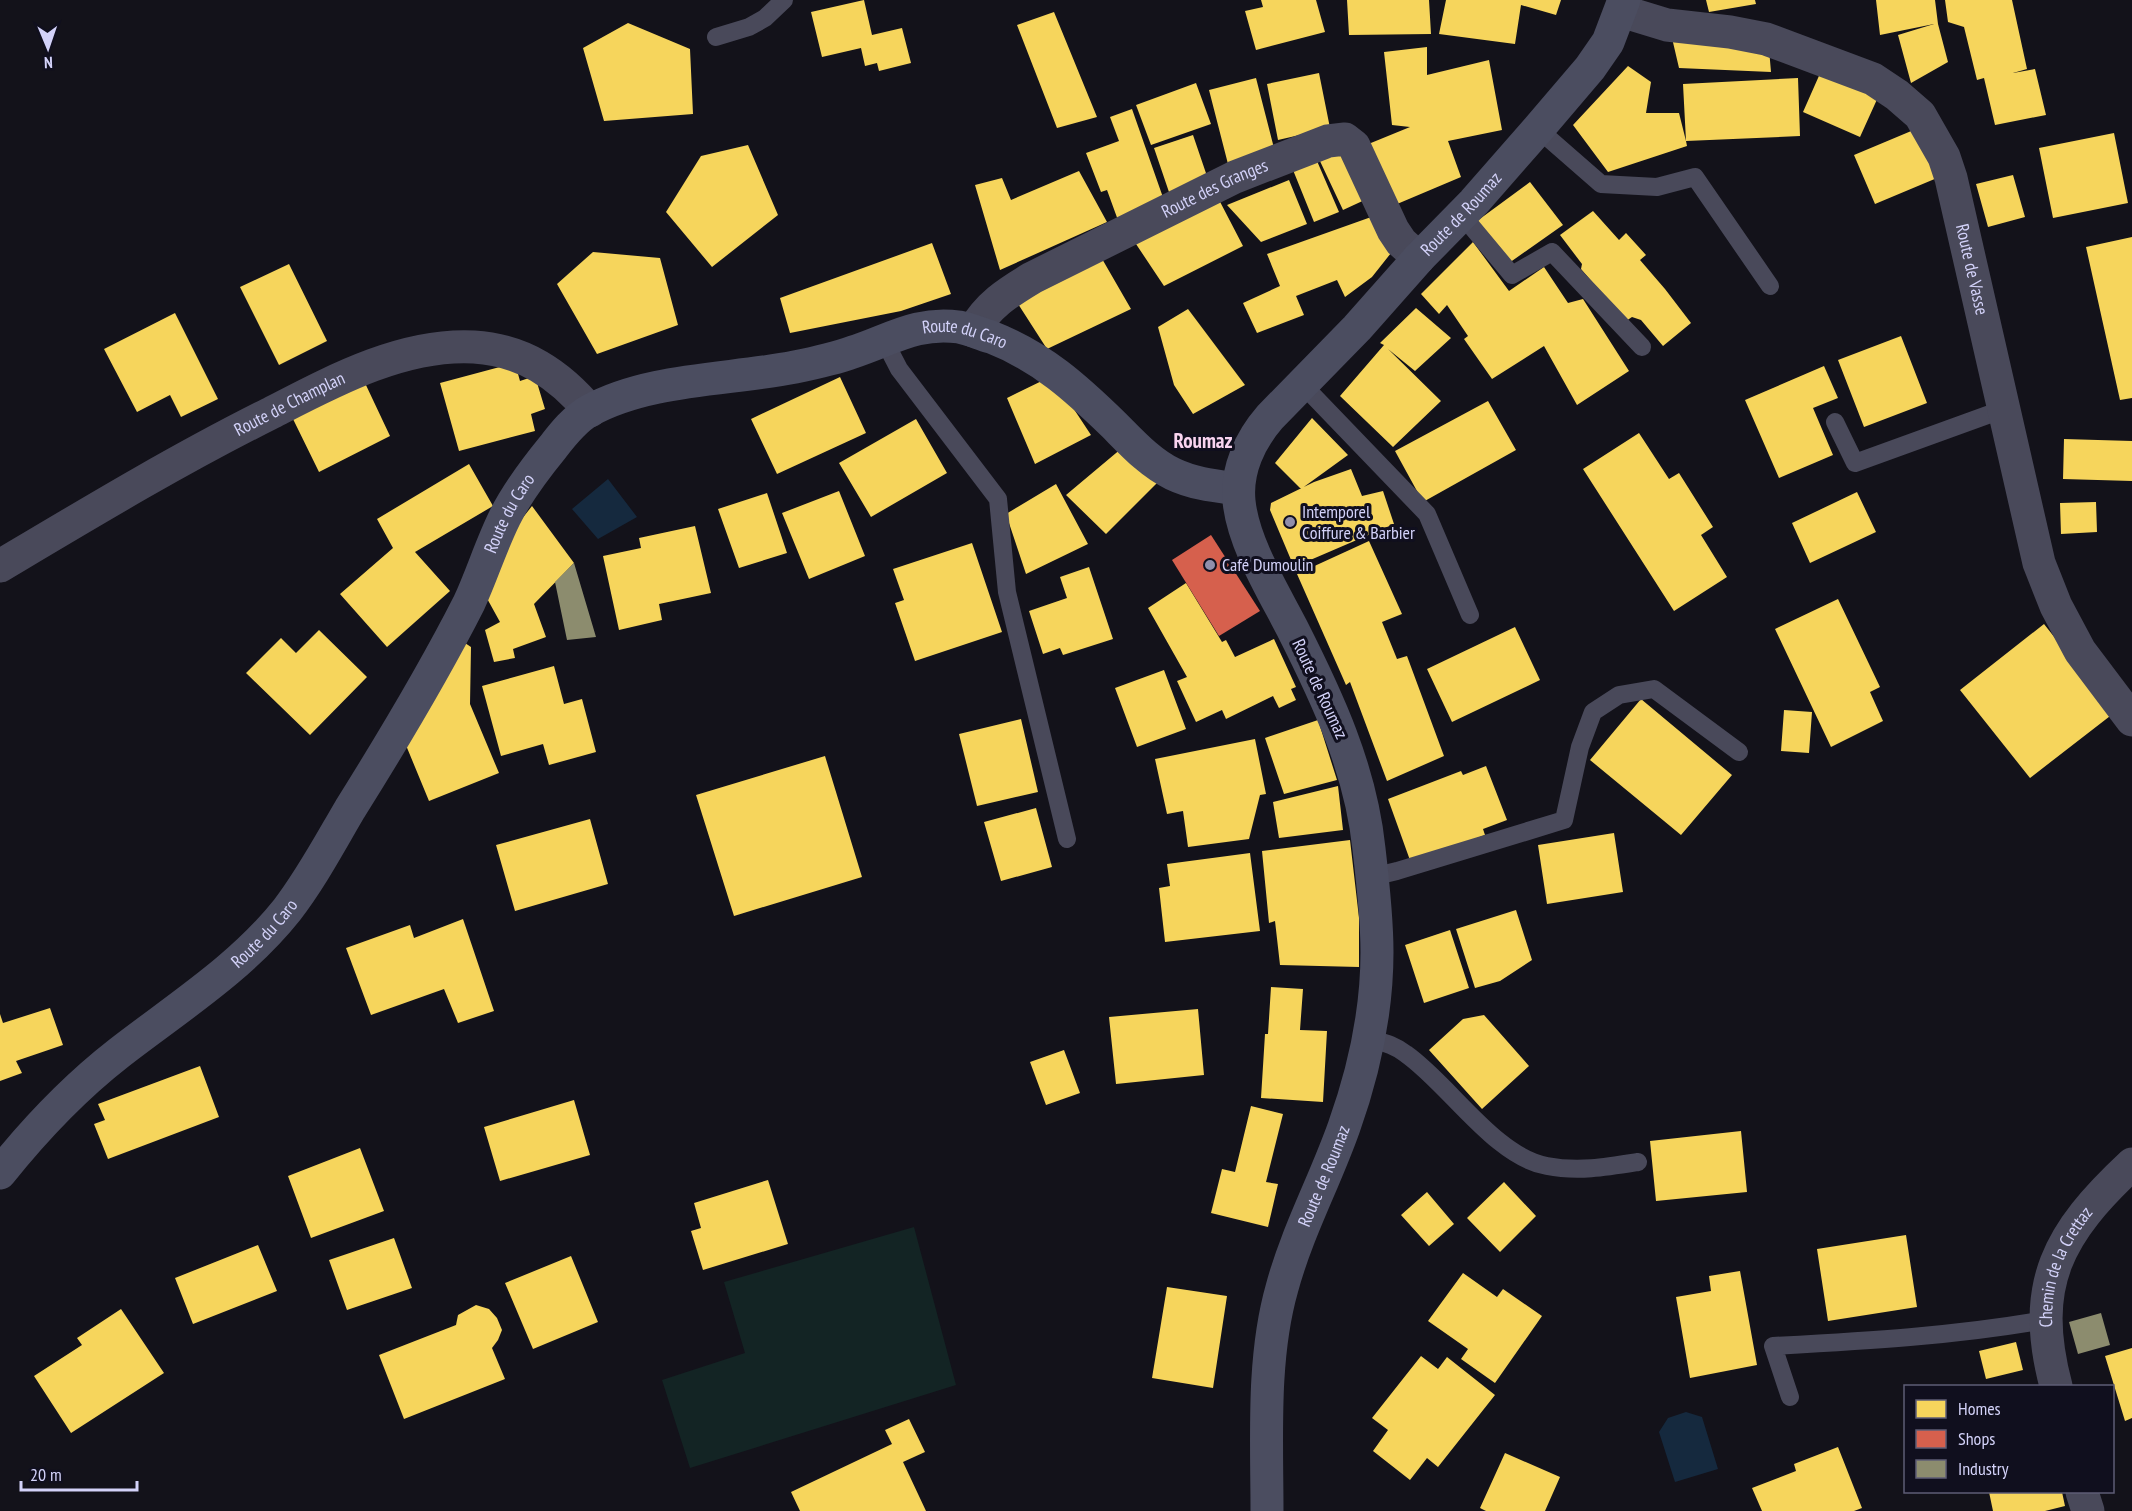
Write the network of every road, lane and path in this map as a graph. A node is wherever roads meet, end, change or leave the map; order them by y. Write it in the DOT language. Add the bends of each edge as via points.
graph roads {
  1 [pos="784,0"];
  2 [pos="1623,5"];
  3 [pos="716,37"];
  4 [pos="1538,129"];
  5 [pos="1462,215"];
  6 [pos="1419,258"];
  7 [pos="1770,286"];
  8 [pos="972,331"];
  9 [pos="884,340"];
  10 [pos="1642,346"];
  11 [pos="1301,383"];
  12 [pos="2004,409"];
  13 [pos="590,411"];
  14 [pos="1835,422"];
  15 [pos="1239,489"];
  16 [pos="0,566"];
  17 [pos="1470,615"];
  18 [pos="2132,720"];
  19 [pos="1739,752"];
  20 [pos="1067,839"];
  21 [pos="1372,877"];
  22 [pos="1369,1038"];
  23 [pos="1638,1162"];
  24 [pos="2132,1164"];
  25 [pos="0,1173"];
  26 [pos="2045,1320"];
  27 [pos="2056,1385"];
  28 [pos="1790,1397"];
  29 [pos="2083,1493"];
  30 [pos="1267,1511"];
  31 [pos="2088,1511"];
  1 -- 3 [label="lane" via="765,18"];
  2 -- 4 [label="street, Route de Roumaz" via="1602,51"];
  2 -- 12 [label="street, Route de Vasse" via="1641,19 1757,37 1797,49 1873,79 1920,115 1951,177"];
  4 -- 5 [label="street, Route de Roumaz"];
  4 -- 7 [label="lane" via="1601,184 1657,187 1695,177"];
  5 -- 6 [label="street, Route de Roumaz"];
  5 -- 10 [label="lane" via="1512,275 1552,252"];
  6 -- 8 [label="street, Route des Granges" via="1393,230 1354,146 1341,139 1305,148 1235,177 1032,278 985,311"];
  6 -- 11 [label="street, Route de Roumaz"];
  8 -- 9 [label="street, Route du Caro" via="930,325"];
  8 -- 15 [label="street, Route du Caro" via="1026,353 1055,371 1141,452 1169,473 1195,483"];
  9 -- 13 [label="street, Route du Caro" via="820,362 768,373 660,387 617,398"];
  9 -- 20 [label="lane" via="899,369 998,499 1006,592"];
  11 -- 15 [label="street, Route de Roumaz" via="1261,428 1244,462"];
  11 -- 17 [label="lane" via="1427,514"];
  12 -- 14 [label="lane" via="1855,463"];
  12 -- 18 [label="street, Route de Vasse" via="2039,563 2056,606 2080,651"];
  13 -- 16 [label="street, Route de Champlan" via="576,394 536,363 504,352 461,347 411,354 356,372 245,425"];
  13 -- 25 [label="street, Route du Caro" via="563,434 525,483 504,518 470,600 442,653 287,909 261,939 206,987 74,1091"];
  15 -- 21 [label="street, Route de Roumaz" via="1244,528 1324,693 1349,755 1361,800"];
  19 -- 21 [label="lane" via="1654,689 1619,695 1593,712 1580,747 1564,820"];
  21 -- 22 [label="street, Route de Roumaz" via="1377,967"];
  22 -- 23 [label="lane" via="1396,1047 1417,1062 1476,1120 1523,1158 1545,1166 1584,1170"];
  22 -- 30 [label="street, Route de Roumaz" via="1344,1126 1281,1290 1269,1379"];
  24 -- 26 [label="street, Chemin de la Crettaz" via="2091,1205 2069,1236 2046,1292"];
  26 -- 27 [label="street, Chemin de la Crettaz"];
  26 -- 28 [label="lane" via="1904,1339 1773,1346"];
  29 -- 31 [label="street"];
}
